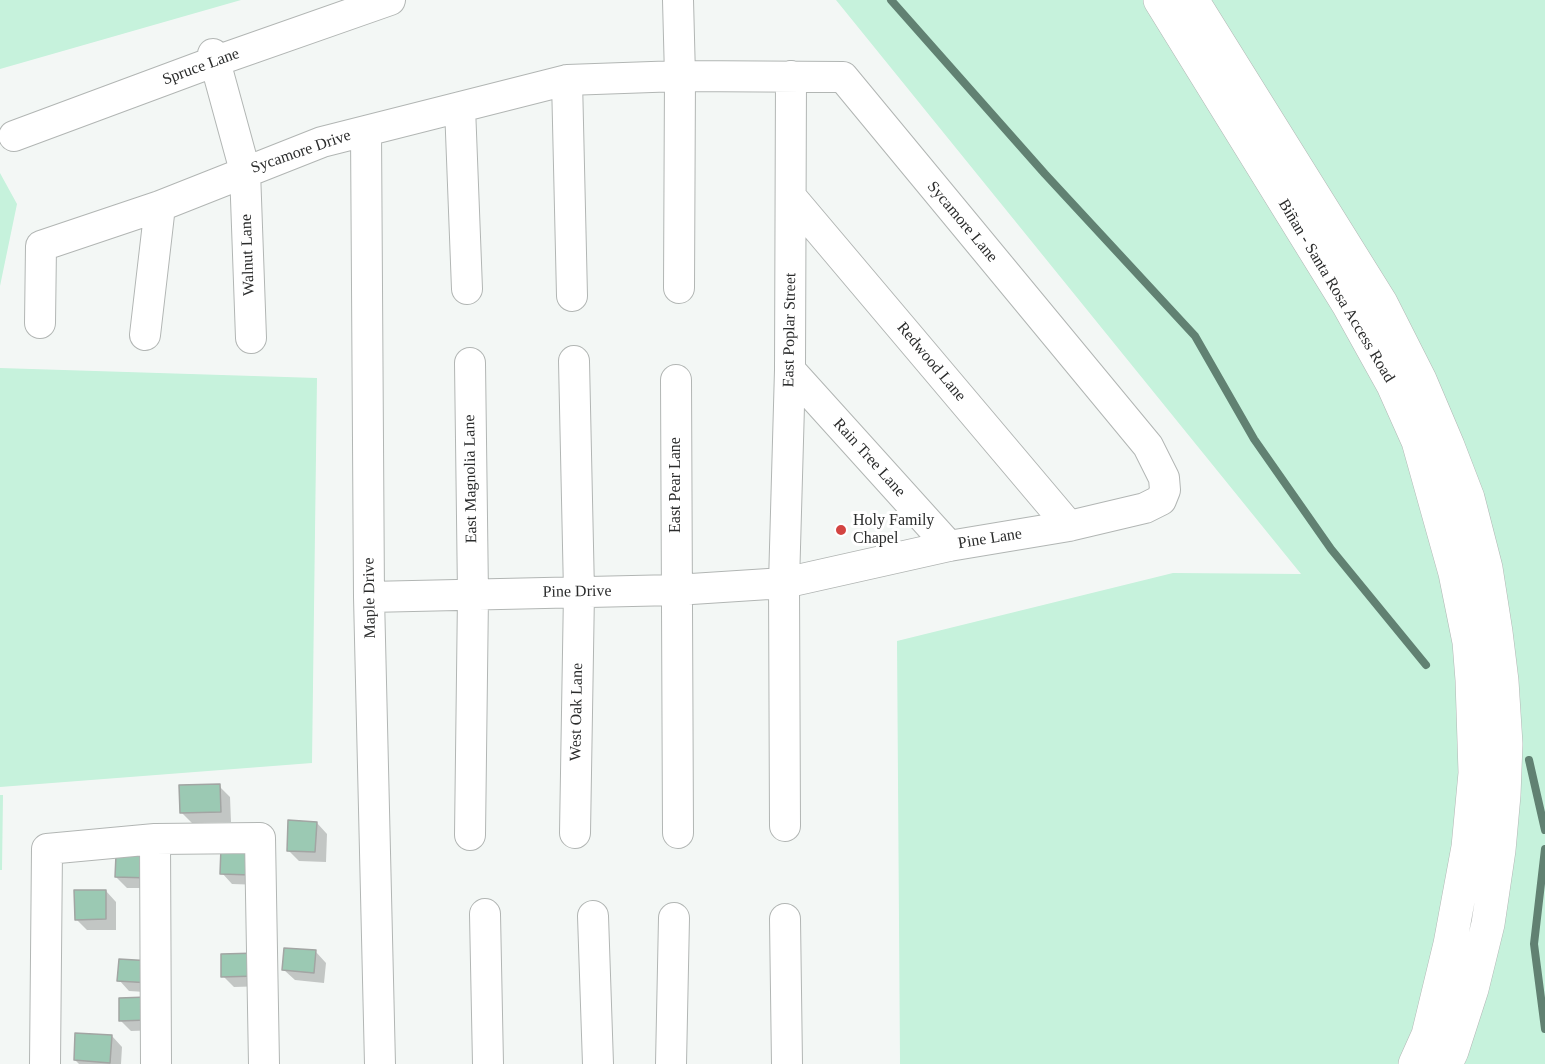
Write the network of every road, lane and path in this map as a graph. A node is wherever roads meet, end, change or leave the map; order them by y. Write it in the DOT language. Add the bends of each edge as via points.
graph roads {
  1 [pos="390,0"];
  2 [pos="678,0"];
  3 [pos="1175,3"];
  4 [pos="215,57"];
  5 [pos="680,76"];
  6 [pos="791,76"];
  7 [pos="567,80"];
  8 [pos="460,107"];
  9 [pos="366,131"];
  10 [pos="14,136"];
  11 [pos="246,171"];
  12 [pos="792,198"];
  13 [pos="160,206"];
  14 [pos="679,288"];
  15 [pos="467,289"];
  16 [pos="572,296"];
  17 [pos="40,323"];
  18 [pos="145,334"];
  19 [pos="251,338"];
  20 [pos="574,361"];
  21 [pos="470,363"];
  22 [pos="790,370"];
  23 [pos="675,380"];
  24 [pos="1161,500"];
  25 [pos="1070,526"];
  26 [pos="949,546"];
  27 [pos="784,583"];
  28 [pos="676,590"];
  29 [pos="579,592"];
  30 [pos="473,595"];
  31 [pos="369,597"];
  32 [pos="1483,641"];
  33 [pos="785,826"];
  34 [pos="575,833"];
  35 [pos="678,833"];
  36 [pos="470,835"];
  37 [pos="155,839"];
  38 [pos="484,914"];
  39 [pos="593,916"];
  40 [pos="674,918"];
  41 [pos="785,919"];
  42 [pos="45,1064"];
  43 [pos="156,1064"];
  44 [pos="264,1064"];
  45 [pos="380,1064"];
  46 [pos="488,1064"];
  47 [pos="598,1064"];
  48 [pos="671,1064"];
  49 [pos="787,1064"];
  50 [pos="1416,1064"];
  51 [pos="1446,1064"];
  1 -- 4 [label="street, Spruce Lane"];
  2 -- 5 [label="street"];
  3 -- 32 [label="main road, Biñan - Santa Rosa Access Road" via="1393,385 1418,441 1455,573"];
  4 -- 10 [label="street, Spruce Lane"];
  4 -- 11 [label="street, Walnut Lane"];
  5 -- 6 [label="street, Sycamore Lane"];
  5 -- 7 [label="street, Sycamore Drive"];
  5 -- 14 [label="street"];
  6 -- 12 [label="street, East Poplar Street"];
  6 -- 24 [label="street, Sycamore Lane" via="843,77 1148,446 1166,484"];
  7 -- 8 [label="street, Sycamore Drive"];
  7 -- 16 [label="street"];
  8 -- 9 [label="street, Sycamore Drive"];
  8 -- 15 [label="street"];
  9 -- 11 [label="street, Sycamore Drive" via="322,141"];
  9 -- 31 [label="street, Maple Drive"];
  11 -- 13 [label="street, Sycamore Drive"];
  11 -- 19 [label="street, Walnut Lane"];
  12 -- 22 [label="street, East Poplar Street"];
  12 -- 25 [label="street, Redwood Lane"];
  13 -- 17 [label="street, Sycamore Drive" via="41,246"];
  13 -- 18 [label="street"];
  20 -- 29 [label="street, West Oak Lane"];
  21 -- 30 [label="street, East Magnolia Lane"];
  22 -- 26 [label="street, Rain Tree Lane"];
  22 -- 27 [label="street, East Poplar Street"];
  23 -- 28 [label="street, East Pear Lane"];
  24 -- 25 [label="street, Pine Lane" via="1145,508"];
  25 -- 26 [label="street, Pine Lane"];
  26 -- 27 [label="street, Pine Lane"];
  27 -- 28 [label="street, Pine Drive"];
  27 -- 33 [label="street, East Poplar Street"];
  28 -- 29 [label="street, Pine Drive"];
  28 -- 35 [label="street, East Pear Lane"];
  29 -- 30 [label="street, Pine Drive"];
  29 -- 34 [label="street, West Oak Lane"];
  30 -- 31 [label="street, Pine Drive"];
  30 -- 36 [label="street, East Magnolia Lane"];
  31 -- 45 [label="street, Maple Drive"];
  32 -- 50 [label="main road, Biñan - Santa Rosa Access Road" via="1472,680 1475,773 1468,848 1450,944 1428,1035"];
  32 -- 51 [label="main road, Biñan - Santa Rosa Access Road" via="1502,681 1504,795 1485,935 1472,989"];
  37 -- 42 [label="street" via="47,849"];
  37 -- 43 [label="street"];
  37 -- 44 [label="street" via="260,838"];
  38 -- 46 [label="street"];
  39 -- 47 [label="street"];
  40 -- 48 [label="street"];
  41 -- 49 [label="street"];
}
